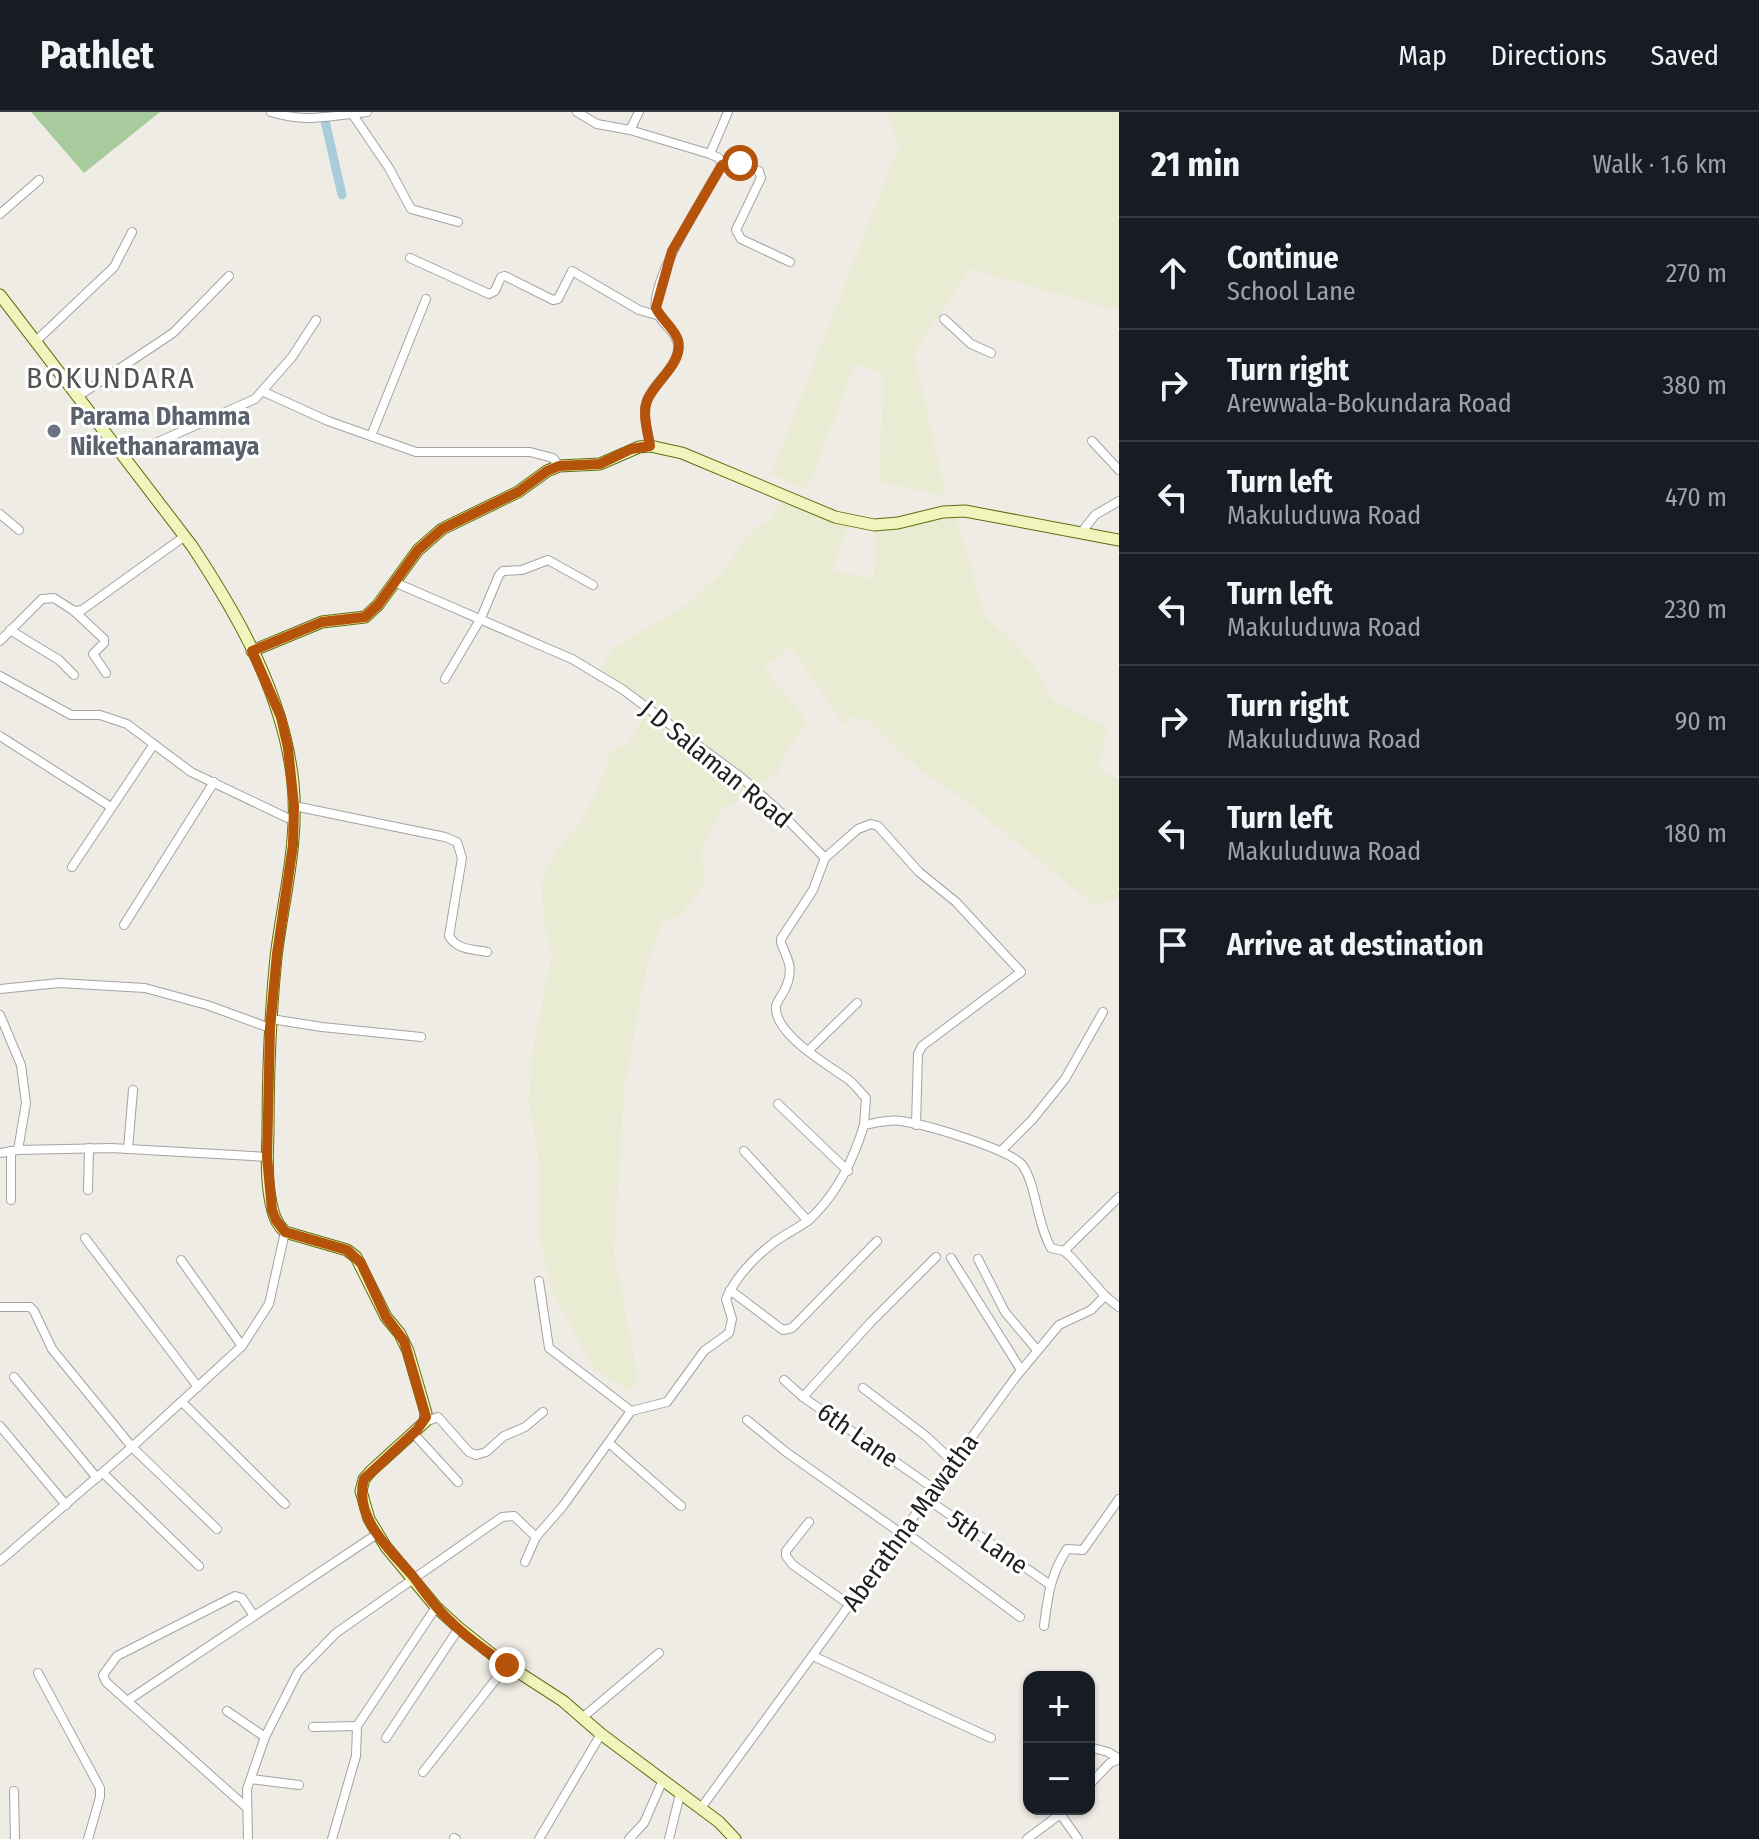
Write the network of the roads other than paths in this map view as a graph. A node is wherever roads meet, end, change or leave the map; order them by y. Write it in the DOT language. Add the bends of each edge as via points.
graph roads {
  1 [pos="271,112"];
  2 [pos="367,112"];
  3 [pos="577,112"];
  4 [pos="639,112"];
  5 [pos="728,112"];
  6 [pos="351,113"];
  7 [pos="630,130"];
  8 [pos="710,154"];
  9 [pos="722,165"];
  10 [pos="39,180"];
  11 [pos="0,214"];
  12 [pos="458,222"];
  13 [pos="132,232"];
  14 [pos="410,258"];
  15 [pos="790,262"];
  16 [pos="229,276"];
  17 [pos="0,295"];
  18 [pos="426,299"];
  19 [pos="660,316"];
  20 [pos="944,319"];
  21 [pos="316,320"];
  22 [pos="36,341"];
  23 [pos="991,353"];
  24 [pos="264,392"];
  25 [pos="77,397"];
  26 [pos="371,436"];
  27 [pos="1092,441"];
  28 [pos="650,446"];
  29 [pos="124,457"];
  30 [pos="559,466"];
  31 [pos="1119,470"];
  32 [pos="1119,501"];
  33 [pos="0,514"];
  34 [pos="19,530"];
  35 [pos="1081,533"];
  36 [pos="185,536"];
  37 [pos="1119,540"];
  38 [pos="394,582"];
  39 [pos="593,585"];
  40 [pos="74,611"];
  41 [pos="481,618"];
  42 [pos="10,630"];
  43 [pos="0,641"];
  44 [pos="252,651"];
  45 [pos="106,673"];
  46 [pos="74,675"];
  47 [pos="0,676"];
  48 [pos="445,679"];
  49 [pos="0,736"];
  50 [pos="154,744"];
  51 [pos="214,782"];
  52 [pos="294,806"];
  53 [pos="111,807"];
  54 [pos="294,821"];
  55 [pos="825,858"];
  56 [pos="72,867"];
  57 [pos="124,925"];
  58 [pos="487,952"];
  59 [pos="0,989"];
  60 [pos="857,1003"];
  61 [pos="1103,1012"];
  62 [pos="0,1015"];
  63 [pos="271,1023"];
  64 [pos="421,1037"];
  65 [pos="808,1051"];
  66 [pos="133,1090"];
  67 [pos="778,1104"];
  68 [pos="864,1125"];
  69 [pos="916,1125"];
  70 [pos="89,1148"];
  71 [pos="128,1149"];
  72 [pos="14,1150"];
  73 [pos="744,1151"];
  74 [pos="1001,1151"];
  75 [pos="0,1153"];
  76 [pos="267,1157"];
  77 [pos="848,1171"];
  78 [pos="88,1190"];
  79 [pos="1119,1197"];
  80 [pos="11,1200"];
  81 [pos="808,1221"];
  82 [pos="285,1232"];
  83 [pos="85,1238"];
  84 [pos="877,1241"];
  85 [pos="1067,1254"];
  86 [pos="936,1257"];
  87 [pos="951,1258"];
  88 [pos="978,1259"];
  89 [pos="181,1260"];
  90 [pos="539,1281"];
  91 [pos="730,1290"];
  92 [pos="1105,1296"];
  93 [pos="0,1307"];
  94 [pos="1119,1307"];
  95 [pos="242,1346"];
  96 [pos="1037,1350"];
  97 [pos="1021,1370"];
  98 [pos="14,1377"];
  99 [pos="784,1380"];
  100 [pos="198,1387"];
  101 [pos="863,1388"];
  102 [pos="803,1397"];
  103 [pos="182,1402"];
  104 [pos="631,1411"];
  105 [pos="543,1412"];
  106 [pos="747,1420"];
  107 [pos="425,1422"];
  108 [pos="0,1426"];
  109 [pos="414,1434"];
  110 [pos="609,1443"];
  111 [pos="132,1447"];
  112 [pos="953,1462"];
  113 [pos="100,1476"];
  114 [pos="458,1482"];
  115 [pos="933,1488"];
  116 [pos="927,1499"];
  117 [pos="1119,1499"];
  118 [pos="285,1504"];
  119 [pos="66,1505"];
  120 [pos="681,1506"];
  121 [pos="809,1522"];
  122 [pos="217,1529"];
  123 [pos="903,1532"];
  124 [pos="377,1534"];
  125 [pos="536,1537"];
  126 [pos="0,1561"];
  127 [pos="525,1562"];
  128 [pos="199,1566"];
  129 [pos="414,1577"];
  130 [pos="1049,1584"];
  131 [pos="850,1605"];
  132 [pos="436,1607"];
  133 [pos="254,1616"];
  134 [pos="1020,1617"];
  135 [pos="1044,1626"];
  136 [pos="459,1628"];
  137 [pos="659,1653"];
  138 [pos="813,1656"];
  139 [pos="507,1665"];
  140 [pos="38,1673"];
  141 [pos="127,1701"];
  142 [pos="227,1711"];
  143 [pos="582,1718"];
  144 [pos="357,1726"];
  145 [pos="313,1727"];
  146 [pos="601,1734"];
  147 [pos="265,1737"];
  148 [pos="386,1738"];
  149 [pos="991,1738"];
  150 [pos="1095,1749"];
  151 [pos="1118,1759"];
  152 [pos="423,1772"];
  153 [pos="251,1779"];
  154 [pos="1095,1780"];
  155 [pos="662,1782"];
  156 [pos="299,1785"];
  157 [pos="14,1791"];
  158 [pos="680,1794"];
  159 [pos="246,1807"];
  160 [pos="701,1808"];
  161 [pos="1060,1815"];
  162 [pos="1066,1815"];
  163 [pos="15,1839"];
  164 [pos="88,1839"];
  165 [pos="248,1839"];
  166 [pos="332,1839"];
  167 [pos="539,1839"];
  168 [pos="629,1839"];
  169 [pos="669,1839"];
  170 [pos="735,1839"];
  171 [pos="1027,1839"];
  172 [pos="1078,1839"];
  1 -- 6 [label="street" via="292,119"];
  2 -- 6 [label="street"];
  3 -- 7 [label="street" via="597,124"];
  4 -- 7 [label="street"];
  5 -- 8 [label="street"];
  6 -- 12 [label="street" via="411,209"];
  7 -- 8 [label="street"];
  8 -- 9 [label="street"];
  9 -- 15 [label="street" via="740,163 759,171 761,178 737,234"];
  9 -- 19 [label="street" via="672,251 657,299"];
  10 -- 11 [label="street"];
  13 -- 22 [label="street" via="114,267"];
  14 -- 19 [label="street" via="489,294 505,276 553,300 572,271 639,310"];
  16 -- 25 [label="street" via="173,333"];
  17 -- 22 [label="street"];
  18 -- 26 [label="street"];
  19 -- 28 [label="street" via="678,340 674,364 645,409"];
  20 -- 23 [label="street" via="971,344"];
  21 -- 24 [label="street"];
  22 -- 25 [label="street"];
  24 -- 26 [label="street"];
  24 -- 29 [label="street"];
  25 -- 29 [label="street"];
  26 -- 30 [label="street" via="426,453 530,452 553,458"];
  27 -- 31 [label="street"];
  28 -- 30 [label="street" via="600,464"];
  28 -- 35 [label="street" via="682,453 861,524 898,523 954,511"];
  29 -- 36 [label="street"];
  30 -- 38 [label="street" via="433,535"];
  32 -- 35 [label="street" via="1095,515"];
  33 -- 34 [label="street"];
  35 -- 37 [label="street"];
  36 -- 40 [label="street"];
  36 -- 44 [label="street"];
  38 -- 41 [label="street, J D Salaman Road"];
  38 -- 44 [label="street" via="365,617 322,622"];
  39 -- 41 [label="street" via="554,561 503,571"];
  40 -- 42 [label="street" via="46,597"];
  40 -- 45 [label="street" via="104,639 93,654"];
  41 -- 48 [label="street"];
  41 -- 55 [label="street, J D Salaman Road" via="572,659 622,689 742,778"];
  42 -- 43 [label="street"];
  42 -- 46 [label="street"];
  44 -- 52 [label="street" via="281,717"];
  47 -- 50 [label="street" via="71,715 100,715 127,724"];
  49 -- 53 [label="street"];
  50 -- 51 [label="street"];
  50 -- 53 [label="street"];
  51 -- 54 [label="street"];
  51 -- 57 [label="street"];
  52 -- 54 [label="street"];
  52 -- 58 [label="street" via="457,842 462,858 449,936 462,948"];
  53 -- 56 [label="street"];
  54 -- 63 [label="street"];
  55 -- 65 [label="street" via="813,890 781,943 791,967 776,1006 779,1020"];
  55 -- 69 [label="street" via="858,829 878,826 1021,972 922,1046"];
  59 -- 63 [label="street" via="59,983 145,988"];
  60 -- 65 [label="street"];
  61 -- 74 [label="street" via="1065,1079"];
  62 -- 72 [label="street" via="21,1065 26,1103"];
  63 -- 64 [label="street"];
  63 -- 76 [label="street"];
  65 -- 68 [label="street" via="866,1098"];
  66 -- 71 [label="street"];
  67 -- 77 [label="street"];
  68 -- 69 [label="street"];
  68 -- 77 [label="street"];
  69 -- 74 [label="street"];
  70 -- 71 [label="street"];
  70 -- 72 [label="street"];
  70 -- 78 [label="street"];
  71 -- 76 [label="street"];
  72 -- 75 [label="street"];
  72 -- 80 [label="street"];
  73 -- 81 [label="street"];
  74 -- 85 [label="street" via="1022,1164 1045,1238 1051,1248"];
  76 -- 82 [label="street" via="272,1210"];
  77 -- 81 [label="street"];
  79 -- 85 [label="street"];
  81 -- 91 [label="street" via="763,1251"];
  82 -- 95 [label="street" via="269,1304"];
  82 -- 107 [label="street" via="347,1250 361,1263 386,1317 404,1341"];
  83 -- 100 [label="street"];
  84 -- 91 [label="street" via="792,1328 783,1330"];
  85 -- 92 [label="street"];
  86 -- 102 [label="street"];
  87 -- 97 [label="street"];
  88 -- 96 [label="street" via="1005,1312"];
  89 -- 95 [label="street"];
  90 -- 104 [label="street" via="549,1348"];
  91 -- 104 [label="street" via="729,1333 704,1351 667,1402"];
  92 -- 94 [label="street"];
  92 -- 96 [label="street, Aberathna Mawatha" via="1091,1310 1059,1325"];
  93 -- 111 [label="street" via="34,1311 52,1349"];
  95 -- 100 [label="street"];
  96 -- 97 [label="street, Aberathna Mawatha"];
  97 -- 112 [label="street, Aberathna Mawatha"];
  98 -- 113 [label="street"];
  99 -- 102 [label="street, 6th Lane"];
  100 -- 103 [label="street"];
  101 -- 112 [label="street"];
  102 -- 115 [label="street, 6th Lane"];
  103 -- 111 [label="street"];
  103 -- 118 [label="street"];
  104 -- 110 [label="street"];
  105 -- 107 [label="street" via="476,1455 438,1417"];
  106 -- 123 [label="street"];
  107 -- 109 [label="street"];
  108 -- 119 [label="street"];
  109 -- 114 [label="street"];
  109 -- 124 [label="street" via="364,1479 363,1504"];
  110 -- 120 [label="street"];
  110 -- 125 [label="street"];
  111 -- 113 [label="street"];
  111 -- 122 [label="street"];
  112 -- 115 [label="street, Aberathna Mawatha"];
  113 -- 119 [label="street"];
  113 -- 128 [label="street"];
  115 -- 116 [label="street, Aberathna Mawatha"];
  116 -- 123 [label="street, Aberathna Mawatha"];
  116 -- 130 [label="street, 5th Lane"];
  117 -- 130 [label="street" via="1083,1550 1067,1549"];
  119 -- 126 [label="street"];
  121 -- 131 [label="street" via="786,1556"];
  123 -- 131 [label="street, Aberathna Mawatha"];
  123 -- 134 [label="street"];
  124 -- 129 [label="street"];
  124 -- 133 [label="street"];
  125 -- 127 [label="street"];
  125 -- 129 [label="street" via="522,1521 507,1515"];
  129 -- 132 [label="street"];
  129 -- 147 [label="street" via="308,1660"];
  130 -- 135 [label="street"];
  131 -- 138 [label="street, Aberathna Mawatha"];
  132 -- 136 [label="street"];
  132 -- 144 [label="street"];
  133 -- 141 [label="street"];
  133 -- 141 [label="street" via="235,1596 117,1656 103,1675"];
  136 -- 139 [label="street"];
  136 -- 148 [label="street"];
  137 -- 143 [label="street"];
  138 -- 149 [label="street"];
  138 -- 160 [label="street, Aberathna Mawatha"];
  139 -- 143 [label="street"];
  139 -- 152 [label="street"];
  140 -- 164 [label="street" via="100,1788"];
  141 -- 159 [label="street"];
  142 -- 147 [label="street"];
  143 -- 146 [label="street"];
  144 -- 145 [label="street"];
  144 -- 166 [label="street" via="356,1756"];
  146 -- 155 [label="street"];
  146 -- 167 [label="street"];
  147 -- 153 [label="street"];
  150 -- 151 [label="street"];
  151 -- 154 [label="street"];
  153 -- 156 [label="street"];
  153 -- 159 [label="street"];
  155 -- 158 [label="street"];
  155 -- 168 [label="street" via="644,1823"];
  157 -- 163 [label="street"];
  158 -- 160 [label="street"];
  158 -- 169 [label="street"];
  159 -- 165 [label="street"];
  160 -- 170 [label="street"];
  161 -- 171 [label="street"];
  162 -- 172 [label="street"];
}
